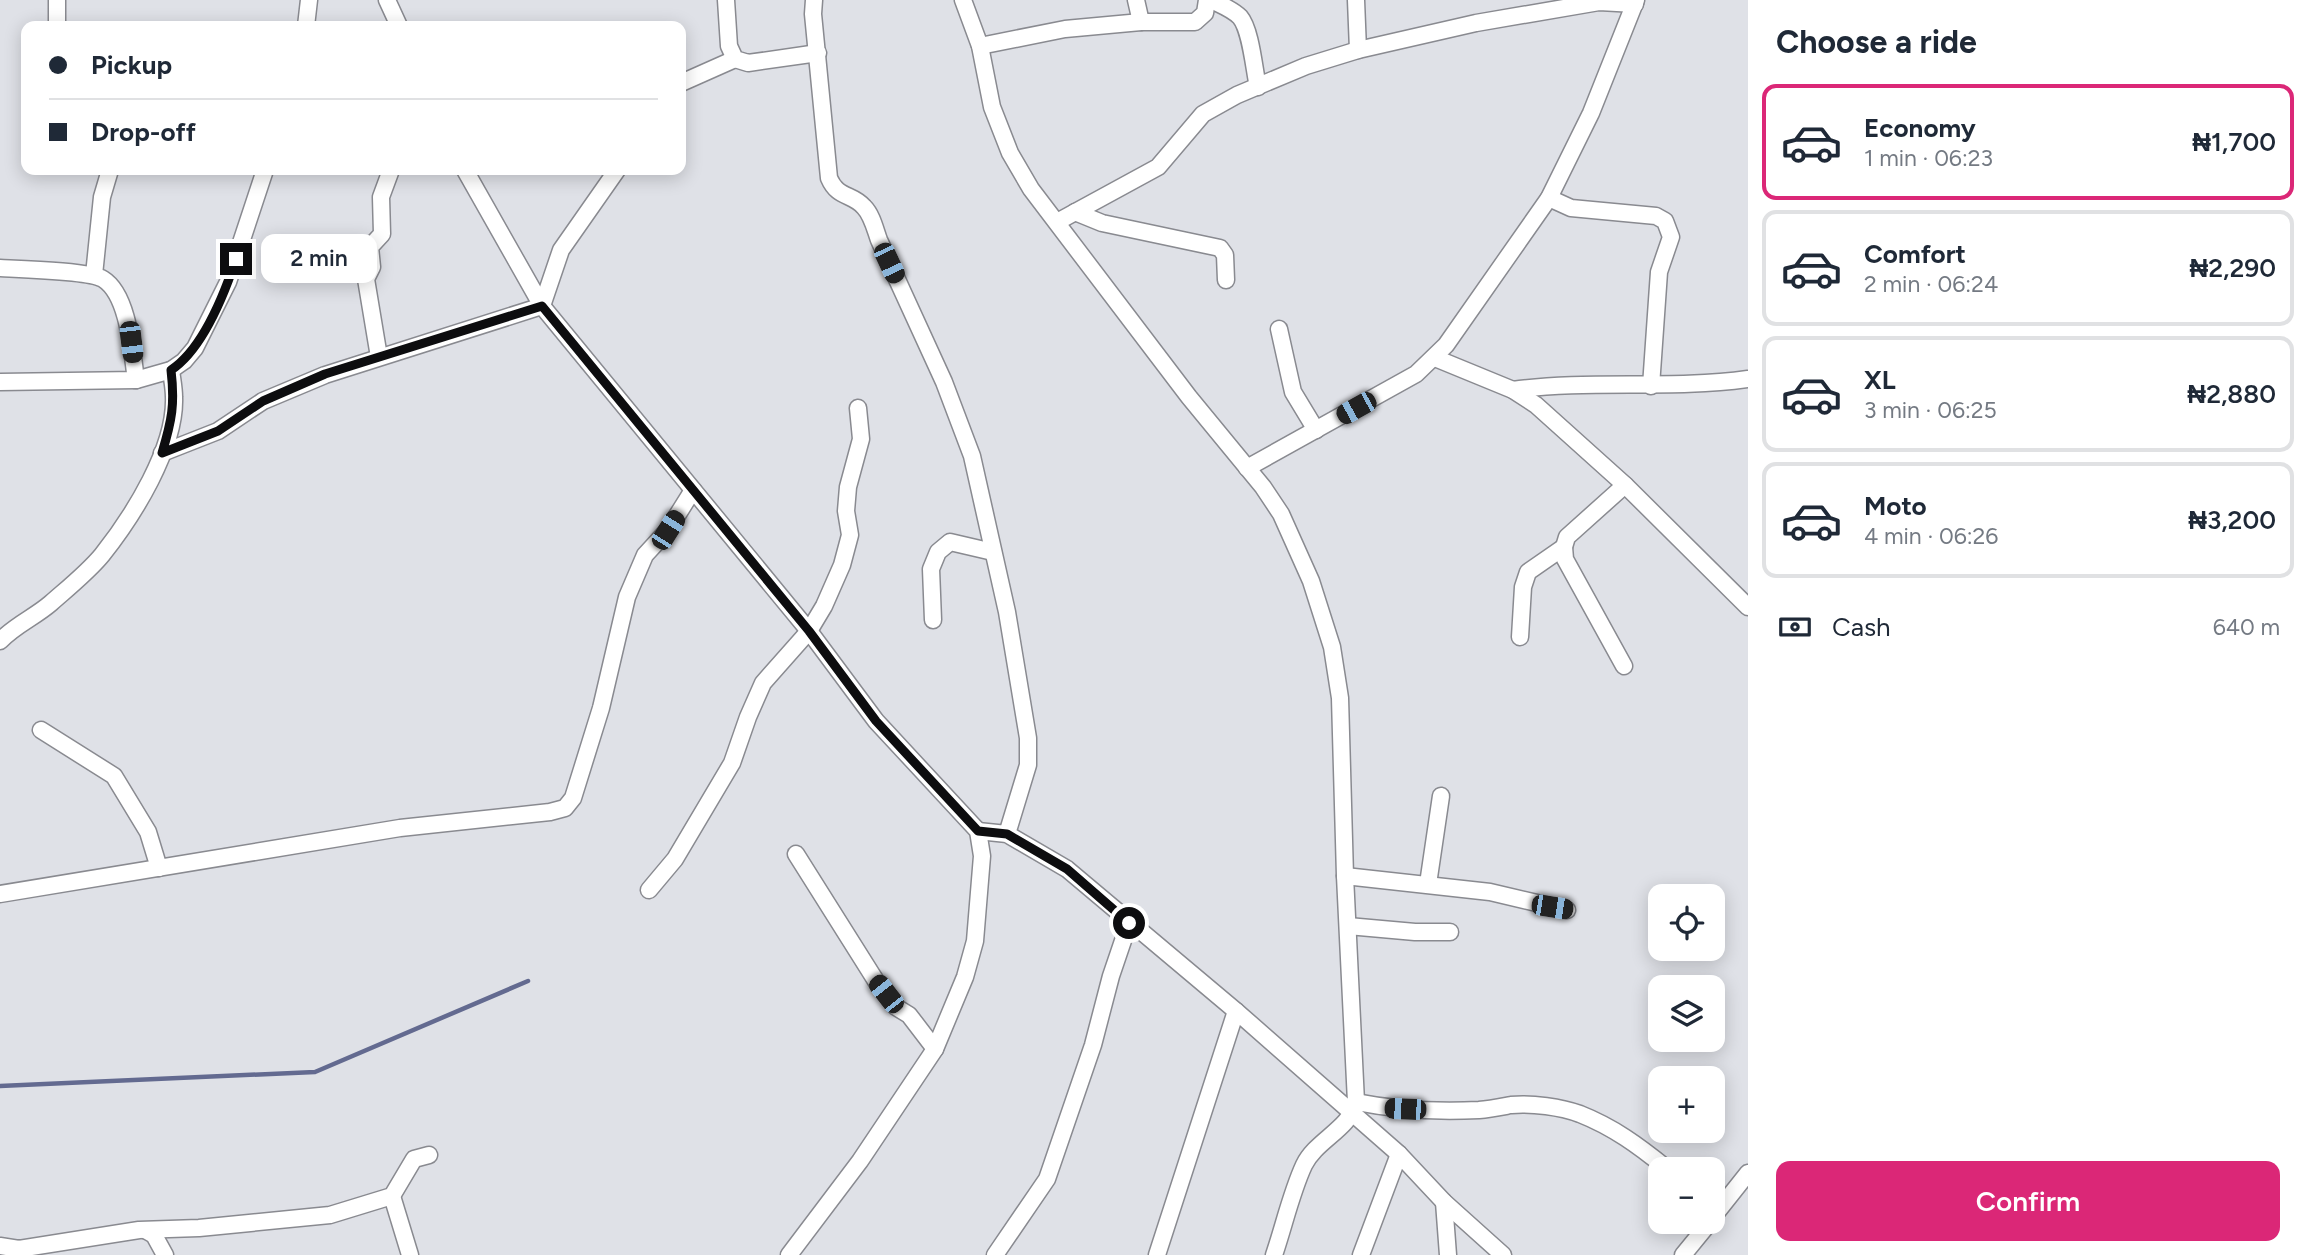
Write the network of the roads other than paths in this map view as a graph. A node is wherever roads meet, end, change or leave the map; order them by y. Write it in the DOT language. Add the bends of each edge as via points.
graph roads {
  1 [pos="57,0"];
  2 [pos="309,0"];
  3 [pos="388,0"];
  4 [pos="726,0"];
  5 [pos="814,0"];
  6 [pos="963,0"];
  7 [pos="1136,0"];
  8 [pos="1209,0"];
  9 [pos="1356,0"];
  10 [pos="1635,2"];
  11 [pos="57,21"];
  12 [pos="307,21"];
  13 [pos="397,21"];
  14 [pos="1141,22"];
  15 [pos="980,46"];
  16 [pos="1358,50"];
  17 [pos="818,53"];
  18 [pos="734,59"];
  19 [pos="686,81"];
  20 [pos="1258,87"];
  21 [pos="109,175"];
  22 [pos="263,175"];
  23 [pos="389,175"];
  24 [pos="468,175"];
  25 [pos="614,175"];
  26 [pos="1549,198"];
  27 [pos="1075,212"];
  28 [pos="1057,222"];
  29 [pos="0,268"];
  30 [pos="94,275"];
  31 [pos="1226,281"];
  32 [pos="542,306"];
  33 [pos="1279,329"];
  34 [pos="379,357"];
  35 [pos="1435,358"];
  36 [pos="171,370"];
  37 [pos="1748,379"];
  38 [pos="136,380"];
  39 [pos="0,382"];
  40 [pos="1651,386"];
  41 [pos="1513,390"];
  42 [pos="858,408"];
  43 [pos="1316,430"];
  44 [pos="162,453"];
  45 [pos="1247,468"];
  46 [pos="1625,485"];
  47 [pos="693,490"];
  48 [pos="1564,547"];
  49 [pos="993,552"];
  50 [pos="1748,607"];
  51 [pos="933,620"];
  52 [pos="809,631"];
  53 [pos="1520,637"];
  54 [pos="0,641"];
  55 [pos="1624,666"];
  56 [pos="41,730"];
  57 [pos="1441,796"];
  58 [pos="978,831"];
  59 [pos="1007,834"];
  60 [pos="796,854"];
  61 [pos="159,868"];
  62 [pos="1345,876"];
  63 [pos="1428,884"];
  64 [pos="649,890"];
  65 [pos="0,894"];
  66 [pos="1567,909"];
  67 [pos="1129,923"];
  68 [pos="1348,926"];
  69 [pos="1450,932"];
  70 [pos="1236,1011"];
  71 [pos="935,1049"];
  72 [pos="1354,1108"];
  73 [pos="1399,1154"];
  74 [pos="429,1155"];
  75 [pos="1652,1157"];
  76 [pos="1748,1173"];
  77 [pos="392,1196"];
  78 [pos="1444,1202"];
  79 [pos="1725,1202"];
  80 [pos="147,1231"];
  81 [pos="1700,1234"];
  82 [pos="0,1246"];
  83 [pos="17,1252"];
  84 [pos="165,1255"];
  85 [pos="410,1255"];
  86 [pos="789,1255"];
  87 [pos="995,1255"];
  88 [pos="1157,1255"];
  89 [pos="1274,1255"];
  90 [pos="1361,1255"];
  91 [pos="1448,1255"];
  92 [pos="1503,1255"];
  93 [pos="1683,1255"];
  1 -- 11 [label="street"];
  2 -- 12 [label="street"];
  3 -- 13 [label="street"];
  4 -- 18 [label="street"];
  5 -- 17 [label="street"];
  6 -- 15 [label="street"];
  7 -- 14 [label="street"];
  8 -- 14 [label="street" via="1195,23"];
  8 -- 20 [label="street" via="1241,18"];
  9 -- 16 [label="street"];
  10 -- 16 [label="street" via="1599,2 1476,23"];
  10 -- 26 [label="street" via="1591,113"];
  14 -- 15 [label="street" via="1065,29"];
  15 -- 28 [label="street" via="992,107 1010,153"];
  16 -- 20 [label="street"];
  17 -- 18 [label="street" via="748,63"];
  17 -- 49 [label="street" via="829,178 834,189 864,205 944,382 972,456"];
  18 -- 19 [label="street"];
  20 -- 27 [label="street" via="1203,114 1158,167"];
  21 -- 30 [label="street"];
  22 -- 36 [label="street" via="228,282 195,348"];
  23 -- 34 [label="street" via="381,197 382,234 370,247 372,267 366,279"];
  24 -- 32 [label="street"];
  25 -- 32 [label="street" via="561,250"];
  26 -- 35 [label="street"];
  26 -- 40 [label="street" via="1571,208 1656,216 1670,229 1659,272"];
  27 -- 28 [label="street"];
  27 -- 31 [label="street" via="1102,223 1220,248 1225,255"];
  28 -- 45 [label="street"];
  29 -- 30 [label="street"];
  30 -- 38 [label="street" via="108,283 129,323"];
  32 -- 34 [label="street"];
  32 -- 47 [label="street"];
  33 -- 43 [label="street" via="1293,392"];
  34 -- 44 [label="street" via="282,391 218,431"];
  35 -- 41 [label="street"];
  35 -- 43 [label="street" via="1416,374"];
  36 -- 38 [label="street"];
  36 -- 44 [label="street" via="172,418"];
  37 -- 40 [label="street"];
  38 -- 39 [label="street"];
  40 -- 41 [label="street"];
  41 -- 46 [label="street"];
  42 -- 52 [label="street" via="861,439 846,511 850,535 842,565"];
  43 -- 45 [label="street"];
  44 -- 54 [label="street" via="132,513 100,557 49,605"];
  45 -- 62 [label="street" via="1281,514 1311,581 1332,647 1340,698"];
  46 -- 48 [label="street" via="1567,537"];
  46 -- 50 [label="street"];
  47 -- 52 [label="street"];
  47 -- 61 [label="street" via="668,530 645,555 626,597 601,708 573,798 565,808 400,828"];
  48 -- 53 [label="street" via="1528,572"];
  48 -- 55 [label="street" via="1565,559"];
  49 -- 51 [label="street" via="950,542 937,552 931,569"];
  49 -- 59 [label="street" via="1028,738 1028,765"];
  52 -- 58 [label="street" via="876,721"];
  52 -- 64 [label="street" via="763,683 732,763 675,859"];
  56 -- 61 [label="street" via="114,776 148,832"];
  57 -- 63 [label="street"];
  58 -- 59 [label="street"];
  58 -- 71 [label="street" via="982,856 975,941"];
  59 -- 67 [label="street" via="1067,869"];
  60 -- 71 [label="street" via="876,981"];
  61 -- 65 [label="street"];
  62 -- 63 [label="street"];
  62 -- 68 [label="street"];
  63 -- 66 [label="street"];
  67 -- 70 [label="street"];
  67 -- 87 [label="street" via="1047,1179"];
  68 -- 69 [label="street"];
  68 -- 72 [label="street"];
  70 -- 72 [label="street"];
  70 -- 88 [label="street"];
  71 -- 86 [label="street" via="860,1161"];
  72 -- 73 [label="street"];
  72 -- 75 [label="street" via="1548,1107 1578,1114 1630,1139"];
  72 -- 89 [label="street" via="1304,1164"];
  73 -- 78 [label="street"];
  73 -- 90 [label="street"];
  74 -- 77 [label="street" via="414,1159"];
  76 -- 79 [label="street"];
  77 -- 80 [label="street" via="330,1215"];
  77 -- 85 [label="street"];
  78 -- 91 [label="street"];
  78 -- 92 [label="street"];
  80 -- 83 [label="street"];
  80 -- 84 [label="street"];
  81 -- 93 [label="street"];
  82 -- 83 [label="street"];
}
